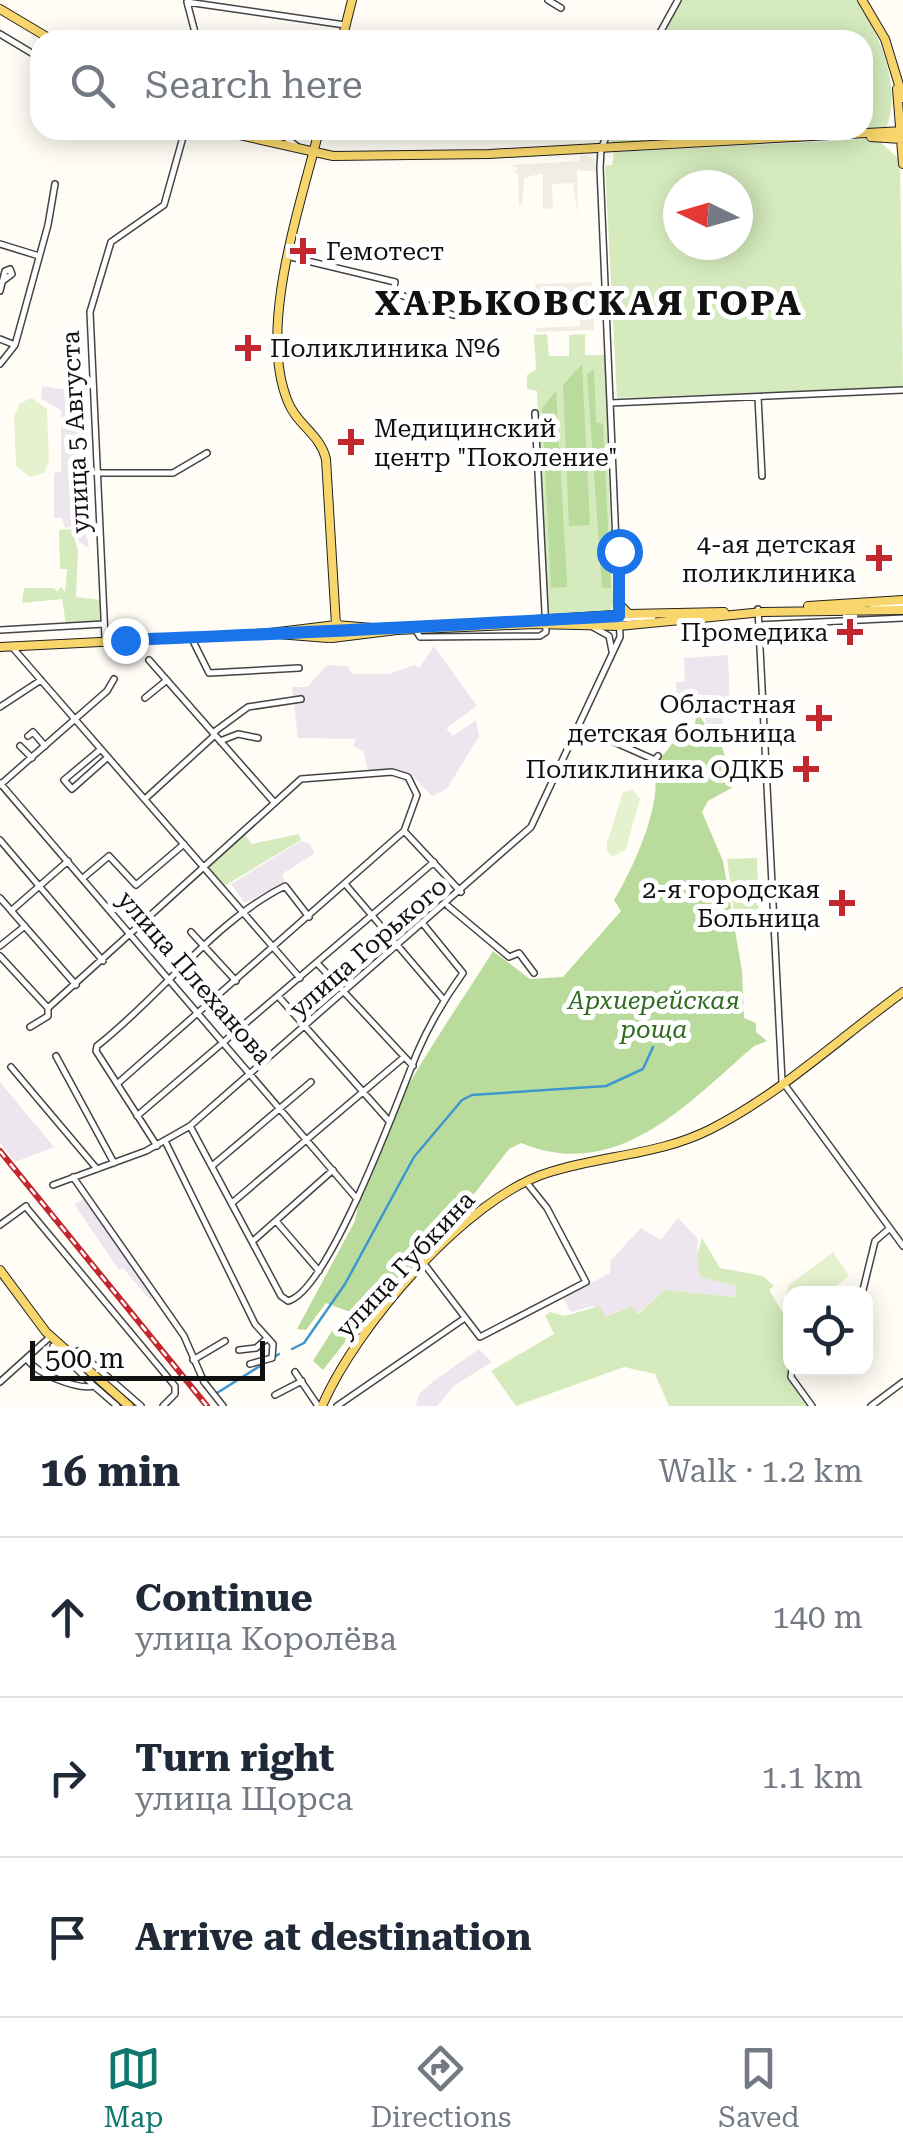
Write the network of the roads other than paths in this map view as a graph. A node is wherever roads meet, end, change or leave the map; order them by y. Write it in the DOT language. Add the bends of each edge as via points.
graph roads {
  1 [pos="352,0"];
  2 [pos="548,0"];
  3 [pos="678,0"];
  4 [pos="862,0"];
  5 [pos="187,1"];
  6 [pos="561,8"];
  7 [pos="0,12"];
  8 [pos="346,25"];
  9 [pos="33,30"];
  10 [pos="194,30"];
  11 [pos="345,30"];
  12 [pos="662,30"];
  13 [pos="30,32"];
  14 [pos="0,34"];
  15 [pos="30,52"];
  16 [pos="896,69"];
  17 [pos="903,98"];
  18 [pos="898,135"];
  19 [pos="873,136"];
  20 [pos="183,140"];
  21 [pos="257,140"];
  22 [pos="288,140"];
  23 [pos="317,140"];
  24 [pos="597,140"];
  25 [pos="605,140"];
  26 [pos="784,140"];
  27 [pos="601,149"];
  28 [pos="581,150"];
  29 [pos="301,151"];
  30 [pos="314,154"];
  31 [pos="903,164"];
  32 [pos="600,166"];
  33 [pos="55,184"];
  34 [pos="0,244"];
  35 [pos="39,256"];
  36 [pos="291,257"];
  37 [pos="4,280"];
  38 [pos="0,291"];
  39 [pos="453,315"];
  40 [pos="0,339"];
  41 [pos="15,345"];
  42 [pos="0,364"];
  43 [pos="903,390"];
  44 [pos="758,397"];
  45 [pos="610,404"];
  46 [pos="535,413"];
  47 [pos="207,452"];
  48 [pos="96,473"];
  49 [pos="762,476"];
  50 [pos="903,604"];
  51 [pos="802,606"];
  52 [pos="861,606"];
  53 [pos="830,610"];
  54 [pos="722,612"];
  55 [pos="758,614"];
  56 [pos="598,617"];
  57 [pos="621,617"];
  58 [pos="903,618"];
  59 [pos="566,622"];
  60 [pos="544,624"];
  61 [pos="492,625"];
  62 [pos="590,626"];
  63 [pos="414,628"];
  64 [pos="0,630"];
  65 [pos="397,630"];
  66 [pos="334,631"];
  67 [pos="262,634"];
  68 [pos="107,636"];
  69 [pos="191,637"];
  70 [pos="11,646"];
  71 [pos="26,646"];
  72 [pos="0,647"];
  73 [pos="614,648"];
  74 [pos="23,659"];
  75 [pos="149,660"];
  76 [pos="299,668"];
  77 [pos="114,679"];
  78 [pos="41,680"];
  79 [pos="167,680"];
  80 [pos="145,698"];
  81 [pos="302,700"];
  82 [pos="0,707"];
  83 [pos="76,720"];
  84 [pos="578,726"];
  85 [pos="28,736"];
  86 [pos="216,736"];
  87 [pos="258,738"];
  88 [pos="20,746"];
  89 [pos="46,746"];
  90 [pos="101,748"];
  91 [pos="658,756"];
  92 [pos="108,757"];
  93 [pos="32,758"];
  94 [pos="0,784"];
  95 [pos="145,799"];
  96 [pos="273,801"];
  97 [pos="404,832"];
  98 [pos="0,840"];
  99 [pos="184,844"];
  100 [pos="68,861"];
  101 [pos="434,862"];
  102 [pos="204,866"];
  103 [pos="83,878"];
  104 [pos="346,885"];
  105 [pos="40,886"];
  106 [pos="461,892"];
  107 [pos="0,898"];
  108 [pos="447,905"];
  109 [pos="12,910"];
  110 [pos="242,911"];
  111 [pos="374,914"];
  112 [pos="309,917"];
  113 [pos="423,925"];
  114 [pos="25,926"];
  115 [pos="191,932"];
  116 [pos="132,936"];
  117 [pos="0,946"];
  118 [pos="274,948"];
  119 [pos="397,948"];
  120 [pos="206,949"];
  121 [pos="0,956"];
  122 [pos="103,960"];
  123 [pos="317,963"];
  124 [pos="534,972"];
  125 [pos="300,978"];
  126 [pos="171,980"];
  127 [pos="236,981"];
  128 [pos="76,984"];
  129 [pos="903,992"];
  130 [pos="346,994"];
  131 [pos="278,996"];
  132 [pos="444,1000"];
  133 [pos="48,1008"];
  134 [pos="199,1013"];
  135 [pos="30,1027"];
  136 [pos="306,1028"];
  137 [pos="224,1042"];
  138 [pos="56,1056"];
  139 [pos="403,1058"];
  140 [pos="413,1066"];
  141 [pos="11,1067"];
  142 [pos="252,1074"];
  143 [pos="782,1081"];
  144 [pos="310,1082"];
  145 [pos="117,1084"];
  146 [pos="362,1091"];
  147 [pos="281,1108"];
  148 [pos="137,1116"];
  149 [pos="388,1120"];
  150 [pos="190,1126"];
  151 [pos="308,1140"];
  152 [pos="166,1141"];
  153 [pos="157,1146"];
  154 [pos="114,1163"];
  155 [pos="212,1166"];
  156 [pos="97,1169"];
  157 [pos="334,1170"];
  158 [pos="73,1178"];
  159 [pos="524,1181"];
  160 [pos="53,1185"];
  161 [pos="357,1199"];
  162 [pos="232,1203"];
  163 [pos="276,1222"];
  164 [pos="0,1225"];
  165 [pos="890,1228"];
  166 [pos="253,1241"];
  167 [pos="903,1246"];
  168 [pos="425,1265"];
  169 [pos="0,1270"];
  170 [pos="319,1271"];
  171 [pos="864,1286"];
  172 [pos="463,1319"];
  173 [pos="265,1340"];
  174 [pos="52,1341"];
  175 [pos="225,1341"];
  176 [pos="239,1350"];
  177 [pos="73,1356"];
  178 [pos="27,1359"];
  179 [pos="193,1360"];
  180 [pos="250,1364"];
  181 [pos="295,1372"];
  182 [pos="791,1376"];
  183 [pos="0,1382"];
  184 [pos="302,1382"];
  185 [pos="903,1382"];
  186 [pos="94,1386"];
  187 [pos="275,1395"];
  188 [pos="322,1404"];
  189 [pos="117,1406"];
  190 [pos="130,1406"];
  191 [pos="141,1406"];
  192 [pos="163,1406"];
  193 [pos="223,1406"];
  194 [pos="337,1406"];
  195 [pos="812,1406"];
  196 [pos="871,1406"];
  1 -- 8 [label="main road"];
  2 -- 6 [label="street"];
  3 -- 12 [label="street"];
  4 -- 16 [label="main road"];
  5 -- 8 [label="street"];
  5 -- 10 [label="street"];
  7 -- 9 [label="main road"];
  7 -- 13 [label="main road"];
  8 -- 11 [label="main road"];
  14 -- 15 [label="street"];
  16 -- 17 [label="main road"];
  16 -- 18 [label="main road"];
  18 -- 19 [label="main road"];
  18 -- 31 [label="main road"];
  20 -- 48 [label="street, улица 5 Августа" via="164,205 116,235 100,270 89,331"];
  21 -- 29 [label="main road"];
  22 -- 29 [label="street"];
  23 -- 30 [label="main road"];
  24 -- 28 [label="street"];
  25 -- 27 [label="street, улица Горького"];
  26 -- 27 [label="main road"];
  27 -- 28 [label="main road"];
  27 -- 32 [label="street, улица Горького"];
  28 -- 30 [label="main road"];
  28 -- 32 [label="street"];
  29 -- 30 [label="main road"];
  30 -- 36 [label="main road"];
  32 -- 45 [label="street, улица Горького"];
  33 -- 35 [label="street"];
  34 -- 35 [label="street"];
  35 -- 41 [label="street"];
  36 -- 39 [label="street" via="395,282 393,292"];
  36 -- 66 [label="main road" via="278,312 280,358 288,402 324,452"];
  37 -- 38 [label="street"];
  40 -- 41 [label="street"];
  41 -- 42 [label="street"];
  43 -- 44 [label="street"];
  44 -- 45 [label="street"];
  44 -- 49 [label="street"];
  45 -- 57 [label="street, улица Горького"];
  46 -- 60 [label="street"];
  47 -- 48 [label="street" via="173,474"];
  48 -- 68 [label="street, улица 5 Августа"];
  50 -- 51 [label="main road"];
  50 -- 52 [label="street"];
  50 -- 53 [label="main road"];
  51 -- 52 [label="street"];
  51 -- 55 [label="main road"];
  52 -- 53 [label="street"];
  53 -- 55 [label="main road"];
  54 -- 55 [label="main road"];
  54 -- 57 [label="main road"];
  54 -- 57 [label="street"];
  55 -- 57 [label="main road"];
  55 -- 58 [label="street"];
  55 -- 143 [label="street"];
  56 -- 57 [label="main road"];
  56 -- 59 [label="street"];
  56 -- 60 [label="main road"];
  57 -- 59 [label="street"];
  57 -- 62 [label="main road"];
  57 -- 73 [label="street, улица Горького"];
  59 -- 60 [label="street"];
  60 -- 61 [label="main road"];
  60 -- 61 [label="main road"];
  60 -- 62 [label="main road"];
  60 -- 63 [label="street" via="544,634 534,636 448,639 420,637"];
  61 -- 63 [label="main road"];
  62 -- 73 [label="street" via="608,635"];
  63 -- 65 [label="main road"];
  64 -- 68 [label="street"];
  65 -- 66 [label="main road"];
  65 -- 66 [label="main road"];
  66 -- 67 [label="main road"];
  66 -- 67 [label="main road"];
  67 -- 69 [label="main road"];
  68 -- 69 [label="main road"];
  68 -- 71 [label="main road"];
  69 -- 76 [label="street" via="209,673"];
  70 -- 71 [label="main road"];
  70 -- 72 [label="main road"];
  70 -- 74 [label="street"];
  71 -- 74 [label="street"];
  73 -- 84 [label="street, улица Горького"];
  74 -- 78 [label="street"];
  75 -- 79 [label="street"];
  77 -- 83 [label="street"];
  78 -- 82 [label="street"];
  78 -- 83 [label="street"];
  79 -- 80 [label="street"];
  79 -- 86 [label="street"];
  81 -- 86 [label="street" via="248,707"];
  83 -- 89 [label="street"];
  83 -- 90 [label="street"];
  84 -- 91 [label="street"];
  84 -- 106 [label="street, улица Горького" via="531,828"];
  85 -- 89 [label="street" via="33,732"];
  86 -- 87 [label="street"];
  86 -- 95 [label="street"];
  86 -- 96 [label="street"];
  88 -- 93 [label="street"];
  89 -- 93 [label="street"];
  90 -- 92 [label="street"];
  90 -- 92 [label="street" via="64,780 72,790"];
  92 -- 95 [label="street"];
  93 -- 94 [label="street"];
  94 -- 100 [label="street, улица Плеханова"];
  95 -- 99 [label="street"];
  96 -- 97 [label="street" via="310,776 392,772 416,788"];
  96 -- 102 [label="street"];
  97 -- 101 [label="street"];
  97 -- 104 [label="street"];
  98 -- 105 [label="street"];
  99 -- 102 [label="street"];
  99 -- 103 [label="street" via="136,885 110,856"];
  100 -- 103 [label="street, улица Плеханова"];
  100 -- 105 [label="street"];
  101 -- 106 [label="street"];
  101 -- 111 [label="street"];
  102 -- 110 [label="street"];
  102 -- 116 [label="street"];
  103 -- 116 [label="street, улица Плеханова"];
  104 -- 111 [label="street"];
  104 -- 112 [label="street"];
  105 -- 109 [label="street"];
  105 -- 122 [label="street"];
  106 -- 108 [label="street, улица Горького"];
  107 -- 109 [label="street"];
  108 -- 113 [label="street, улица Горького"];
  108 -- 124 [label="street" via="485,940 512,958 519,954"];
  109 -- 114 [label="street"];
  110 -- 112 [label="street" via="285,886"];
  110 -- 118 [label="street"];
  110 -- 120 [label="street"];
  111 -- 119 [label="street"];
  111 -- 123 [label="street"];
  112 -- 118 [label="street"];
  113 -- 119 [label="street, улица Горького"];
  113 -- 132 [label="street" via="463,968"];
  114 -- 117 [label="street"];
  114 -- 128 [label="street"];
  115 -- 120 [label="street"];
  116 -- 122 [label="street"];
  116 -- 126 [label="street, улица Плеханова"];
  118 -- 125 [label="street"];
  118 -- 127 [label="street"];
  119 -- 130 [label="street, улица Горького"];
  119 -- 132 [label="street"];
  120 -- 126 [label="street"];
  120 -- 127 [label="street"];
  121 -- 133 [label="street"];
  122 -- 128 [label="street"];
  123 -- 125 [label="street"];
  123 -- 130 [label="street"];
  125 -- 131 [label="street"];
  126 -- 134 [label="street, улица Плеханова"];
  126 -- 145 [label="street" via="97,1046"];
  127 -- 134 [label="street"];
  128 -- 133 [label="street"];
  129 -- 143 [label="main road, улица Губкина"];
  130 -- 136 [label="street, улица Горького"];
  130 -- 139 [label="street"];
  131 -- 136 [label="street"];
  131 -- 137 [label="street"];
  132 -- 140 [label="street"];
  133 -- 135 [label="street" via="48,1016"];
  134 -- 137 [label="street, улица Плеханова"];
  134 -- 145 [label="street"];
  136 -- 142 [label="street, улица Горького"];
  136 -- 146 [label="street"];
  137 -- 142 [label="street, улица Плеханова"];
  137 -- 148 [label="street"];
  138 -- 154 [label="street"];
  139 -- 140 [label="street"];
  139 -- 146 [label="street"];
  140 -- 149 [label="street"];
  141 -- 156 [label="street"];
  142 -- 147 [label="street, улица Плеханова"];
  142 -- 150 [label="street, улица Горького"];
  143 -- 159 [label="main road, улица Губкина" via="725,1122 678,1143"];
  143 -- 165 [label="street"];
  144 -- 147 [label="street"];
  145 -- 148 [label="street"];
  146 -- 149 [label="street"];
  146 -- 151 [label="street"];
  147 -- 151 [label="street, улица Плеханова"];
  147 -- 155 [label="street"];
  148 -- 153 [label="street"];
  149 -- 161 [label="street"];
  150 -- 152 [label="street, улица Горького"];
  150 -- 155 [label="street"];
  151 -- 157 [label="street, улица Плеханова"];
  151 -- 162 [label="street"];
  152 -- 153 [label="street, улица Горького"];
  152 -- 173 [label="street"];
  153 -- 154 [label="street, улица Горького"];
  154 -- 156 [label="street, улица Горького"];
  155 -- 162 [label="street"];
  156 -- 158 [label="street, улица Горького"];
  157 -- 161 [label="street, улица Плеханова"];
  157 -- 163 [label="street"];
  158 -- 160 [label="street, улица Горького"];
  158 -- 179 [label="street" via="184,1336"];
  159 -- 168 [label="main road, улица Губкина" via="482,1206"];
  159 -- 172 [label="street" via="547,1208 586,1282 482,1336"];
  161 -- 170 [label="street"];
  162 -- 166 [label="street"];
  163 -- 166 [label="street"];
  163 -- 170 [label="street"];
  164 -- 192 [label="street" via="27,1206 176,1392"];
  165 -- 167 [label="street"];
  165 -- 171 [label="street" via="875,1241"];
  166 -- 170 [label="street" via="288,1301 299,1298"];
  168 -- 172 [label="street" via="458,1303"];
  168 -- 188 [label="main road, улица Губкина" via="351,1348"];
  169 -- 174 [label="main road"];
  172 -- 194 [label="street"];
  173 -- 176 [label="street"];
  173 -- 180 [label="street" via="274,1344 272,1358"];
  174 -- 177 [label="main road"];
  174 -- 178 [label="street"];
  174 -- 186 [label="street"];
  175 -- 179 [label="street"];
  177 -- 190 [label="main road"];
  177 -- 191 [label="street" via="78,1351"];
  178 -- 183 [label="street"];
  178 -- 186 [label="street" via="51,1375"];
  179 -- 193 [label="street"];
  181 -- 184 [label="street"];
  182 -- 195 [label="street"];
  184 -- 187 [label="street"];
  184 -- 188 [label="street"];
  185 -- 196 [label="street"];
  186 -- 189 [label="street"];
}
